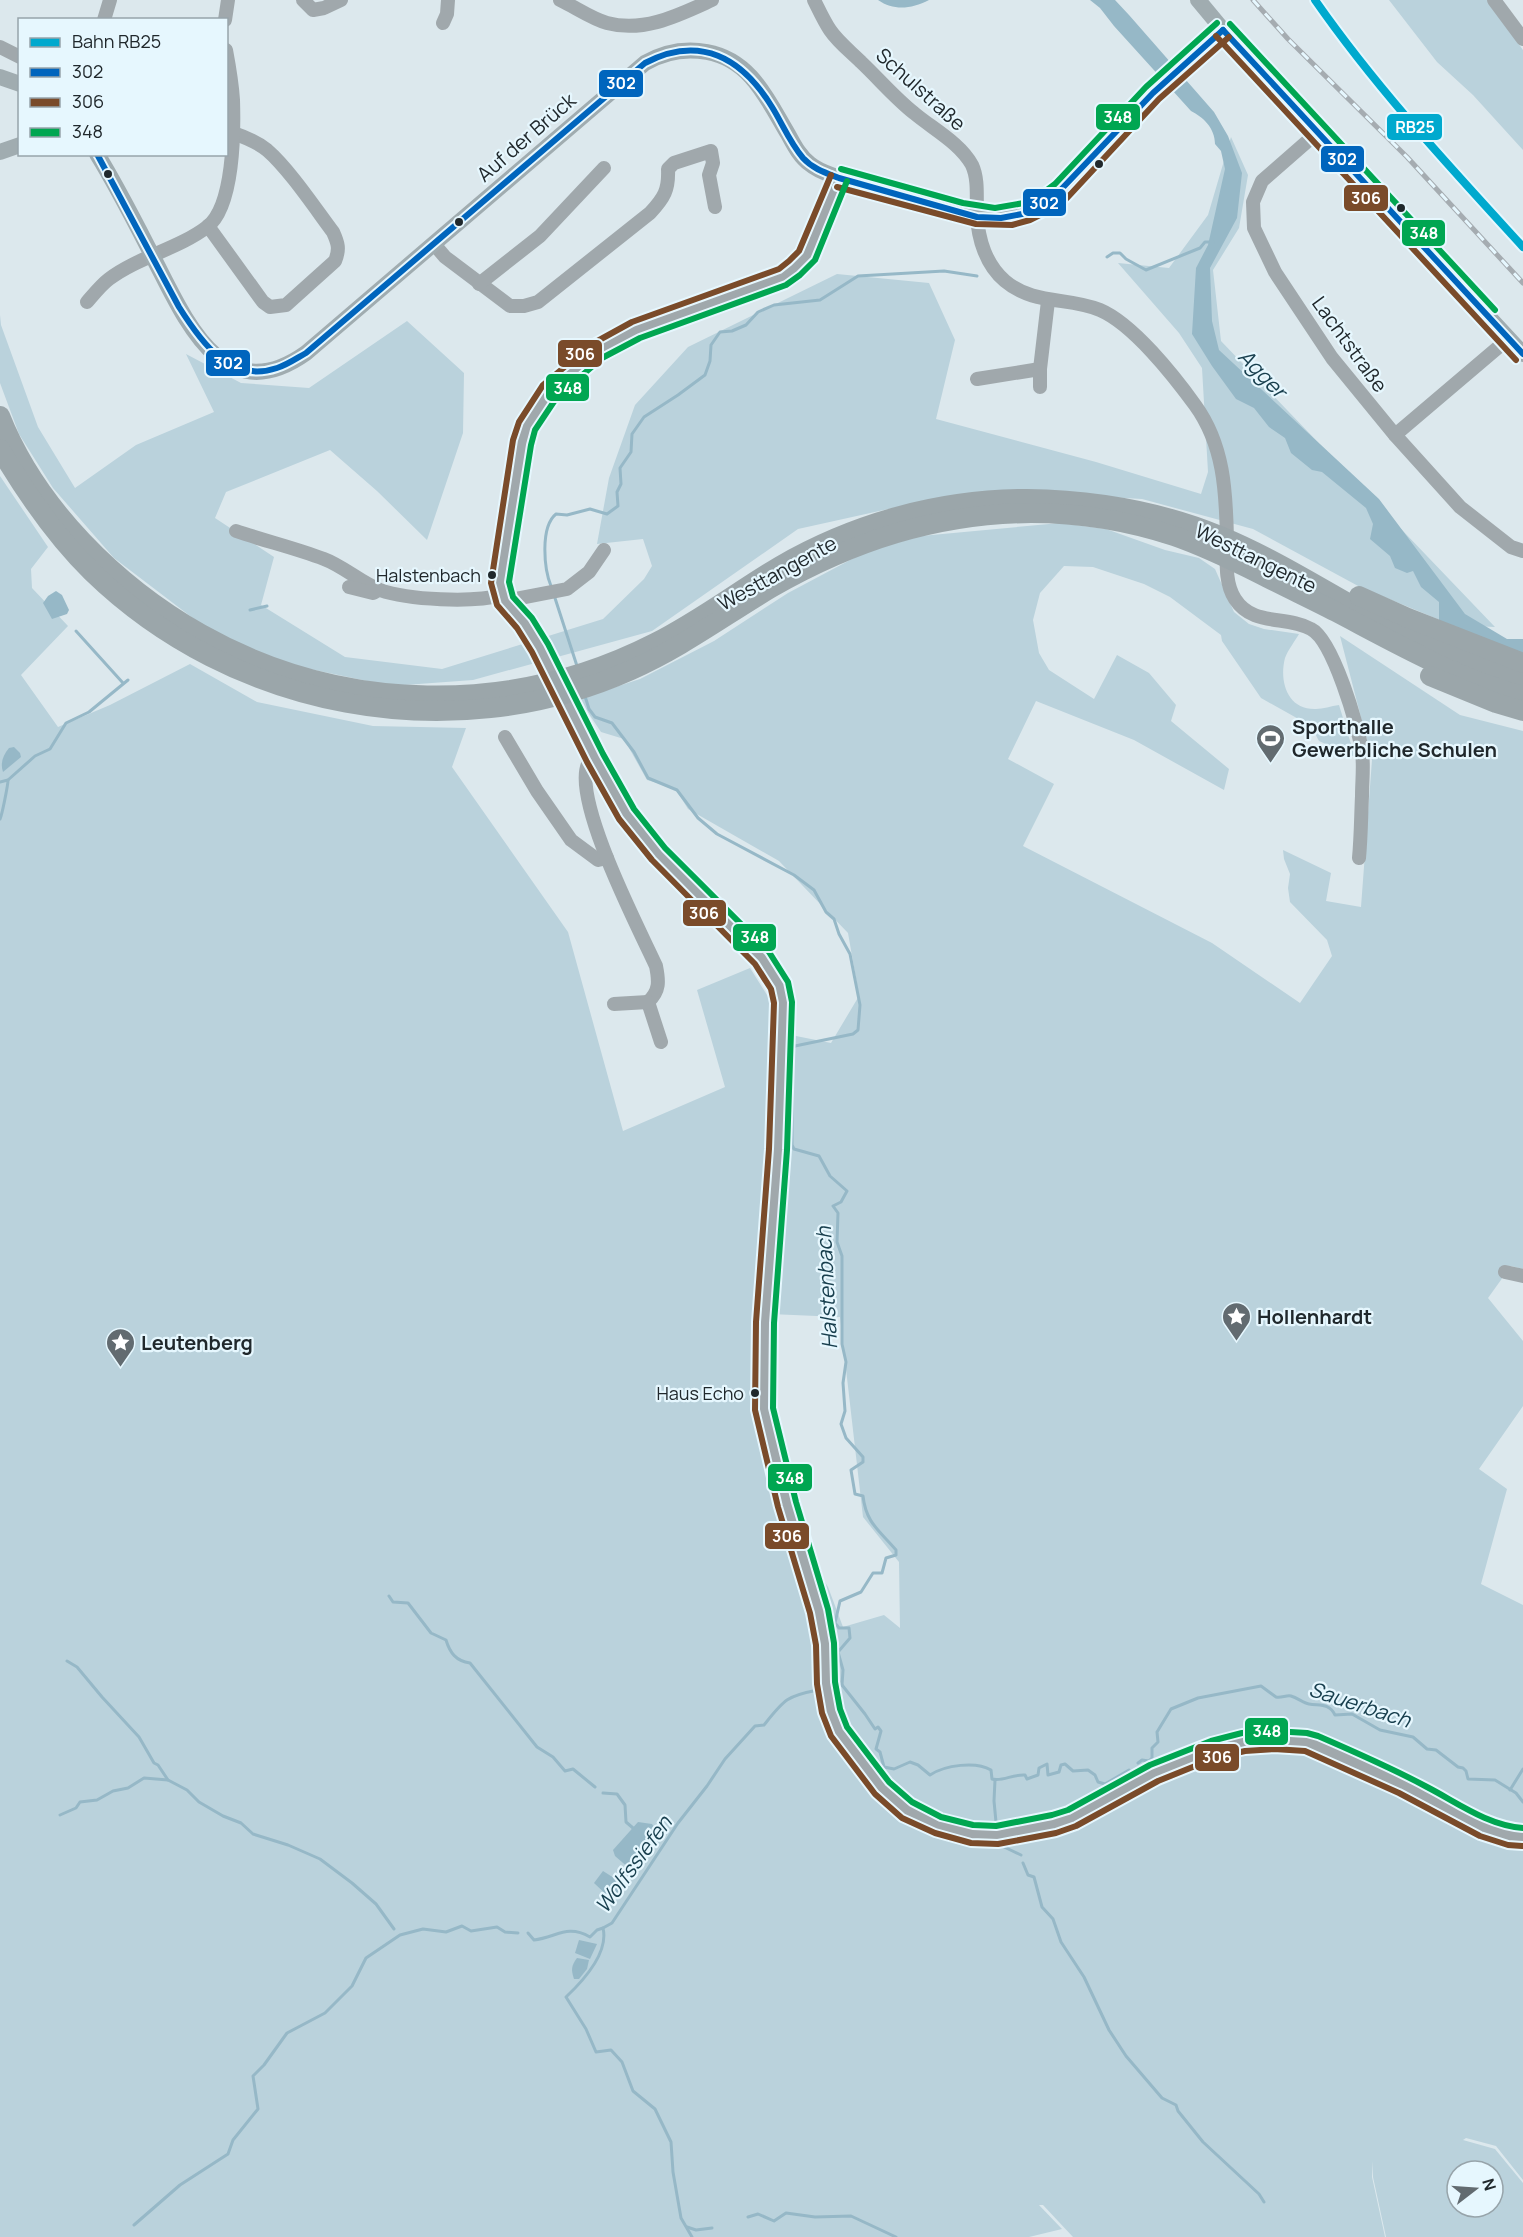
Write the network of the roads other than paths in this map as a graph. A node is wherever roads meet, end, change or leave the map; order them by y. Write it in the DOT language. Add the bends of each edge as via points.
graph roads {
  1 [pos="110,0"];
  2 [pos="228,0"];
  3 [pos="303,0"];
  4 [pos="341,0"];
  5 [pos="448,0"];
  6 [pos="561,0"];
  7 [pos="712,0"];
  8 [pos="814,0"];
  9 [pos="1198,0"];
  10 [pos="1494,0"];
  11 [pos="105,18"];
  12 [pos="225,18"];
  13 [pos="443,23"];
  14 [pos="1223,30"];
  15 [pos="1520,36"];
  16 [pos="0,47"];
  17 [pos="18,56"];
  18 [pos="228,64"];
  19 [pos="0,77"];
  20 [pos="18,83"];
  21 [pos="1318,132"];
  22 [pos="233,133"];
  23 [pos="90,156"];
  24 [pos="98,156"];
  25 [pos="604,168"];
  26 [pos="107,171"];
  27 [pos="839,178"];
  28 [pos="715,207"];
  29 [pos="976,217"];
  30 [pos="208,226"];
  31 [pos="434,244"];
  32 [pos="153,256"];
  33 [pos="479,284"];
  34 [pos="1048,301"];
  35 [pos="87,302"];
  36 [pos="1508,339"];
  37 [pos="1523,354"];
  38 [pos="1040,369"];
  39 [pos="977,380"];
  40 [pos="1040,387"];
  41 [pos="0,416"];
  42 [pos="1395,435"];
  43 [pos="0,448"];
  44 [pos="236,531"];
  45 [pos="1228,549"];
  46 [pos="604,550"];
  47 [pos="1523,551"];
  48 [pos="1284,568"];
  49 [pos="349,587"];
  50 [pos="380,590"];
  51 [pos="504,598"];
  52 [pos="1336,612"];
  53 [pos="1449,662"];
  54 [pos="1523,663"];
  55 [pos="1523,681"];
  56 [pos="1523,696"];
  57 [pos="453,703"];
  58 [pos="1523,711"];
  59 [pos="506,736"];
  60 [pos="595,758"];
  61 [pos="607,858"];
  62 [pos="1359,858"];
  63 [pos="648,1002"];
  64 [pos="614,1004"];
  65 [pos="661,1042"];
  66 [pos="1504,1272"];
  67 [pos="1523,1276"];
  68 [pos="1523,1837"];
  1 -- 11 [label="street"];
  2 -- 12 [label="street"];
  3 -- 4 [label="street" via="313,10"];
  5 -- 13 [label="street"];
  6 -- 7 [label="street" via="607,23 638,26 669,20"];
  8 -- 29 [label="street, Schulstraße" via="831,31 911,111 961,150 973,167"];
  9 -- 14 [label="main road"];
  10 -- 15 [label="street"];
  14 -- 21 [label="main road"];
  14 -- 29 [label="main road, Auf der Brück" via="1153,93 1049,201 1022,215"];
  16 -- 17 [label="street"];
  18 -- 22 [label="street"];
  19 -- 20 [label="main road"];
  21 -- 36 [label="main road"];
  21 -- 42 [label="street, Lachtstraße" via="1262,181 1253,202 1254,228 1275,272 1332,358"];
  22 -- 30 [label="street" via="223,202"];
  22 -- 30 [label="street" via="250,139 279,162 333,232 339,251 335,261 286,305 270,307"];
  23 -- 26 [label="main road"];
  24 -- 26 [label="main road, Auf der Brück"];
  25 -- 33 [label="street" via="540,236"];
  26 -- 32 [label="main road, Auf der Brück"];
  27 -- 29 [label="main road, Auf der Brück"];
  27 -- 31 [label="main road, Auf der Brück" via="818,170 802,156 744,68 721,55 682,50 645,63"];
  27 -- 51 [label="street" via="807,256 783,277 636,330 597,351 550,391 527,426 522,443 500,583"];
  28 -- 33 [label="street" via="709,175 711,151 674,163 668,169 669,184 662,200 650,213 538,302 510,306"];
  29 -- 34 [label="street, Schulstraße" via="993,268 1005,282"];
  30 -- 32 [label="street"];
  31 -- 32 [label="main road, Auf der Brück" via="306,353 281,368 266,371 236,368 211,352 180,309"];
  31 -- 33 [label="street"];
  32 -- 35 [label="street" via="110,279"];
  34 -- 38 [label="street"];
  34 -- 62 [label="street, Schulstraße" via="1100,310 1127,326 1196,406 1210,430 1223,470 1228,580 1235,599 1256,617 1310,628 1325,642 1336,662 1362,751"];
  36 -- 37 [label="main road"];
  36 -- 42 [label="street"];
  38 -- 39 [label="street"];
  38 -- 40 [label="street"];
  41 -- 57 [label="highway" via="51,503 76,532 128,584 179,622 242,655 316,681"];
  42 -- 47 [label="street, Lachtstraße" via="1460,507 1511,547"];
  43 -- 57 [label="highway" via="19,481 92,572 138,612 190,646 245,674 309,694 415,711"];
  44 -- 50 [label="street" via="326,560"];
  45 -- 48 [label="highway, Westtangente"];
  45 -- 52 [label="highway, Westtangente"];
  45 -- 57 [label="highway, Westtangente" via="1146,528 1071,515 1000,514 921,525 822,561 682,636 632,670 598,684 518,704"];
  46 -- 51 [label="street" via="589,572 567,589"];
  48 -- 53 [label="highway, Westtangente"];
  48 -- 54 [label="highway" via="1309,572 1408,618"];
  49 -- 50 [label="street" via="373,593"];
  50 -- 51 [label="street" via="410,597"];
  51 -- 60 [label="street" via="540,648"];
  52 -- 53 [label="highway, Westtangente" via="1413,654"];
  52 -- 58 [label="highway" via="1349,627 1420,671"];
  53 -- 55 [label="highway, Westtangente"];
  53 -- 56 [label="highway, Westtangente"];
  59 -- 61 [label="street" via="571,840 598,860"];
  60 -- 61 [label="street" via="588,764 586,783 591,812"];
  60 -- 68 [label="street" via="642,836 762,958 780,986 783,1002 778,1149 765,1323 764,1409 819,1611 831,1711 839,1731 882,1788 907,1810 938,1825 972,1834 997,1834 1072,1818 1195,1755 1256,1741 1283,1740 1309,1743 1490,1831"];
  61 -- 63 [label="street" via="656,966 656,996"];
  63 -- 64 [label="street"];
  63 -- 65 [label="street"];
  66 -- 67 [label="street"];
}
